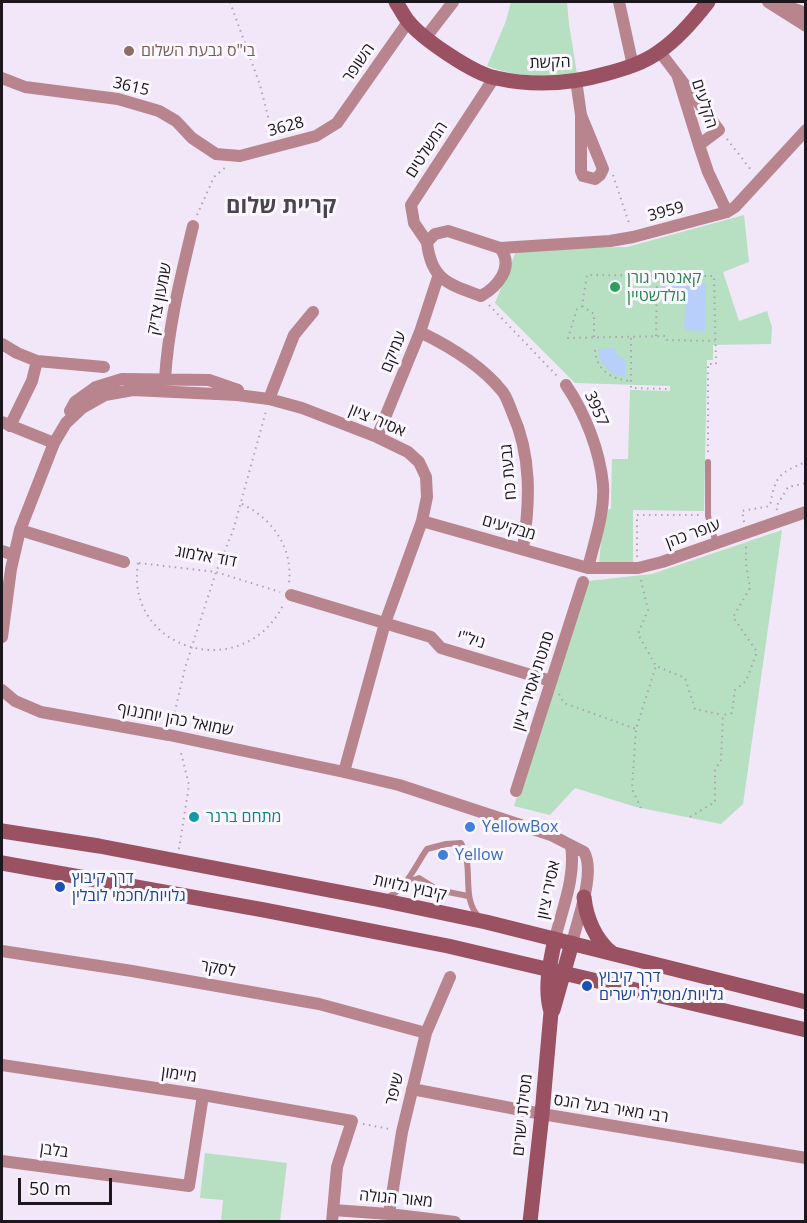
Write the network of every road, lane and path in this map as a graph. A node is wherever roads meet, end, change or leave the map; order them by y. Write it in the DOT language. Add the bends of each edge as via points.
graph roads {
  1 [pos="230,2"];
  2 [pos="396,2"];
  3 [pos="453,2"];
  4 [pos="619,2"];
  5 [pos="708,2"];
  6 [pos="768,2"];
  7 [pos="773,2"];
  8 [pos="806,14"];
  9 [pos="408,22"];
  10 [pos="806,26"];
  11 [pos="426,37"];
  12 [pos="660,52"];
  13 [pos="633,66"];
  14 [pos="676,74"];
  15 [pos="2,78"];
  16 [pos="494,78"];
  17 [pos="576,80"];
  18 [pos="581,115"];
  19 [pos="337,123"];
  20 [pos="719,130"];
  21 [pos="806,130"];
  22 [pos="699,145"];
  23 [pos="275,147"];
  24 [pos="240,156"];
  25 [pos="603,169"];
  26 [pos="758,180"];
  27 [pos="727,212"];
  28 [pos="193,226"];
  29 [pos="633,237"];
  30 [pos="427,242"];
  31 [pos="500,248"];
  32 [pos="657,276"];
  33 [pos="438,277"];
  34 [pos="481,296"];
  35 [pos="582,306"];
  36 [pos="313,312"];
  37 [pos="420,332"];
  38 [pos="656,336"];
  39 [pos="632,337"];
  40 [pos="594,338"];
  41 [pos="715,341"];
  42 [pos="2,344"];
  43 [pos="595,350"];
  44 [pos="38,361"];
  45 [pos="104,368"];
  46 [pos="165,379"];
  47 [pos="631,381"];
  48 [pos="566,385"];
  49 [pos="667,389"];
  50 [pos="264,398"];
  51 [pos="66,423"];
  52 [pos="6,424"];
  53 [pos="377,437"];
  54 [pos="54,442"];
  55 [pos="708,462"];
  56 [pos="806,462"];
  57 [pos="806,483"];
  58 [pos="241,504"];
  59 [pos="806,512"];
  60 [pos="708,516"];
  61 [pos="779,520"];
  62 [pos="422,521"];
  63 [pos="20,530"];
  64 [pos="747,532"];
  65 [pos="716,543"];
  66 [pos="523,549"];
  67 [pos="2,551"];
  68 [pos="14,555"];
  69 [pos="124,562"];
  70 [pos="138,563"];
  71 [pos="588,568"];
  72 [pos="638,568"];
  73 [pos="216,572"];
  74 [pos="583,582"];
  75 [pos="289,594"];
  76 [pos="385,623"];
  77 [pos="2,632"];
  78 [pos="191,648"];
  79 [pos="656,666"];
  80 [pos="551,681"];
  81 [pos="2,692"];
  82 [pos="723,715"];
  83 [pos="636,729"];
  84 [pos="174,736"];
  85 [pos="344,772"];
  86 [pos="516,791"];
  87 [pos="641,808"];
  88 [pos="690,817"];
  89 [pos="2,831"];
  90 [pos="571,846"];
  91 [pos="177,861"];
  92 [pos="2,863"];
  93 [pos="406,883"];
  94 [pos="468,896"];
  95 [pos="584,897"];
  96 [pos="381,900"];
  97 [pos="486,922"];
  98 [pos="555,939"];
  99 [pos="572,943"];
  100 [pos="2,951"];
  101 [pos="615,954"];
  102 [pos="549,969"];
  103 [pos="565,972"];
  104 [pos="450,977"];
  105 [pos="806,1002"];
  106 [pos="551,1012"];
  107 [pos="806,1030"];
  108 [pos="426,1033"];
  109 [pos="2,1065"];
  110 [pos="412,1089"];
  111 [pos="203,1095"];
  112 [pos="542,1114"];
  113 [pos="352,1121"];
  114 [pos="402,1132"];
  115 [pos="806,1158"];
  116 [pos="2,1161"];
  117 [pos="389,1214"];
  118 [pos="332,1216"];
  119 [pos="455,1221"];
  120 [pos="530,1221"];
  1 -- 23 [label="path" via="260,85"];
  2 -- 9 [label="main road, הקשת"];
  3 -- 11 [label="street"];
  4 -- 13 [label="street"];
  5 -- 12 [label="main road, הקשת"];
  6 -- 10 [label="street"];
  7 -- 8 [label="street"];
  9 -- 11 [label="main road, הקשת"];
  9 -- 19 [label="street, השופר"];
  11 -- 16 [label="main road, הקשת"];
  12 -- 13 [label="main road, הקשת"];
  12 -- 14 [label="street, הקלעים"];
  13 -- 17 [label="main road, הקשת"];
  14 -- 20 [label="street, הקלעים"];
  14 -- 22 [label="street, הקלעים"];
  15 -- 24 [label="street, 3615" via="25,87 118,99 159,111 216,154"];
  16 -- 17 [label="main road, הקשת" via="548,83"];
  16 -- 30 [label="street, המשלטים" via="411,205 414,224"];
  17 -- 18 [label="street"];
  18 -- 25 [label="street"];
  18 -- 25 [label="street" via="583,176 595,179"];
  19 -- 23 [label="street, 3628" via="316,136"];
  20 -- 22 [label="street, הקלעים"];
  20 -- 26 [label="path"];
  21 -- 26 [label="street, 3959"];
  22 -- 27 [label="street, הקלעים"];
  23 -- 24 [label="street, 3628"];
  24 -- 28 [label="path" via="214,177"];
  25 -- 29 [label="path" via="613,174"];
  26 -- 27 [label="street, 3959"];
  27 -- 29 [label="street, 3959"];
  28 -- 46 [label="street, שמעון צדיק" via="176,298"];
  29 -- 31 [label="street, 3959"];
  30 -- 31 [label="street" via="435,234 448,231"];
  30 -- 33 [label="street" via="429,259"];
  31 -- 34 [label="street" via="506,261 504,273 492,290"];
  32 -- 35 [label="path" via="587,276"];
  32 -- 38 [label="path"];
  32 -- 41 [label="path" via="714,276"];
  33 -- 34 [label="street"];
  33 -- 37 [label="street, עמיקם"];
  34 -- 48 [label="path, 3957"];
  35 -- 40 [label="path" via="594,314"];
  35 -- 40 [label="path" via="577,309 568,338"];
  36 -- 50 [label="street" via="294,335"];
  37 -- 53 [label="street, עמיקם"];
  37 -- 66 [label="street, גבעת כח" via="472,363 504,393 522,435 526,459 529,491"];
  38 -- 39 [label="path"];
  38 -- 41 [label="path" via="666,336 667,340"];
  39 -- 40 [label="path"];
  39 -- 47 [label="path"];
  41 -- 55 [label="path" via="716,364 708,364"];
  42 -- 44 [label="street"];
  43 -- 47 [label="path" via="605,372"];
  44 -- 45 [label="street"];
  44 -- 52 [label="street" via="32,381"];
  46 -- 50 [label="street" via="209,380"];
  46 -- 51 [label="street" via="122,379 96,387 75,402"];
  47 -- 49 [label="path" via="631,388"];
  48 -- 71 [label="street, 3957" via="588,429 603,487"];
  50 -- 51 [label="street, אסירי ציון" via="121,391 91,401"];
  50 -- 53 [label="street, אסירי ציון"];
  50 -- 58 [label="path"];
  51 -- 54 [label="street, אסירי ציון"];
  52 -- 54 [label="street"];
  53 -- 62 [label="street, אסירי ציון" via="419,462 426,477 428,497"];
  54 -- 63 [label="street, אסירי ציון"];
  55 -- 60 [label="lane"];
  56 -- 64 [label="path" via="787,470 774,483 770,506 742,511"];
  57 -- 61 [label="path" via="788,487 776,507"];
  58 -- 73 [label="path"];
  58 -- 75 [label="path" via="262,516 278,533 289,566"];
  59 -- 61 [label="street, עופר כהן"];
  60 -- 65 [label="lane"];
  60 -- 72 [label="path" via="637,515"];
  61 -- 64 [label="street, עופר כהן"];
  62 -- 66 [label="street, מבקיעים"];
  62 -- 76 [label="street, אסירי ציון"];
  63 -- 68 [label="street, אסירי ציון"];
  63 -- 69 [label="street"];
  64 -- 65 [label="street, עופר כהן"];
  64 -- 82 [label="path" via="750,588 733,617 757,652 746,681 735,690 732,713"];
  65 -- 72 [label="street, עופר כהן"];
  66 -- 71 [label="street, מבקיעים"];
  67 -- 68 [label="street"];
  68 -- 77 [label="street, אסירי ציון"];
  69 -- 70 [label="path, דוד אלמוג"];
  70 -- 73 [label="path, דוד אלמוג"];
  70 -- 78 [label="path" via="139,593 148,615 164,634"];
  71 -- 72 [label="street, עופר כהן"];
  72 -- 79 [label="path" via="648,610 638,634"];
  73 -- 75 [label="path, דוד אלמוג"];
  73 -- 78 [label="path"];
  74 -- 80 [label="street, סמטת אסירי ציון"];
  75 -- 76 [label="street"];
  75 -- 78 [label="path" via="273,622 256,638 222,651"];
  76 -- 80 [label="street, ניל\"י" via="431,637 441,648"];
  76 -- 85 [label="street, אסירי ציון"];
  78 -- 84 [label="path" via="184,668"];
  79 -- 82 [label="path" via="685,678 695,709"];
  79 -- 83 [label="path"];
  80 -- 83 [label="path" via="564,704"];
  80 -- 86 [label="street, סמטת אסירי ציון"];
  81 -- 84 [label="street, שמואל כהן יוחננוף" via="41,712"];
  82 -- 88 [label="path" via="721,761 715,769 715,802"];
  83 -- 87 [label="path" via="632,789"];
  84 -- 85 [label="street, שמואל כהן יוחננוף"];
  84 -- 91 [label="path" via="189,785"];
  85 -- 90 [label="street, אסירי ציון" via="431,794 551,835"];
  89 -- 91 [label="main road, קיבוץ גלויות"];
  90 -- 95 [label="street, אסירי ציון" via="587,857"];
  90 -- 98 [label="street, אסירי ציון" via="572,872"];
  91 -- 96 [label="main road, קיבוץ גלויות"];
  92 -- 102 [label="main road" via="264,910"];
  93 -- 94 [label="lane" via="419,878 438,890"];
  93 -- 94 [label="lane" via="427,849 461,843 469,864"];
  93 -- 96 [label="lane"];
  94 -- 97 [label="lane" via="475,913"];
  95 -- 99 [label="street, אסירי ציון"];
  95 -- 101 [label="main road" via="597,936"];
  96 -- 97 [label="main road, קיבוץ גלויות"];
  97 -- 98 [label="main road, קיבוץ גלויות"];
  98 -- 99 [label="main road, קיבוץ גלויות"];
  98 -- 102 [label="main road, מסילת ישרים"];
  99 -- 101 [label="main road, קיבוץ גלויות"];
  99 -- 103 [label="main road, מסילת ישרים"];
  100 -- 108 [label="street, לסקר" via="319,1004"];
  101 -- 105 [label="main road, קיבוץ גלויות"];
  102 -- 103 [label="main road"];
  102 -- 106 [label="main road, מסילת ישרים"];
  103 -- 106 [label="main road, מסילת ישרים"];
  103 -- 107 [label="main road"];
  104 -- 108 [label="street, שיפר"];
  106 -- 112 [label="main road, מסילת ישרים"];
  108 -- 110 [label="street, שיפר"];
  109 -- 111 [label="street, מיימון"];
  110 -- 112 [label="street, רבי מאיר בעל הנס"];
  110 -- 114 [label="street, שיפר"];
  111 -- 113 [label="street, מיימון"];
  111 -- 116 [label="street, בלבן" via="189,1186"];
  112 -- 115 [label="street, רבי מאיר בעל הנס"];
  112 -- 120 [label="main road, מסילת ישרים"];
  113 -- 114 [label="path"];
  113 -- 118 [label="street" via="337,1167"];
  114 -- 117 [label="street, שיפר"];
  117 -- 118 [label="street, מאור הגולה"];
  117 -- 119 [label="street, מאור הגולה"];
}
